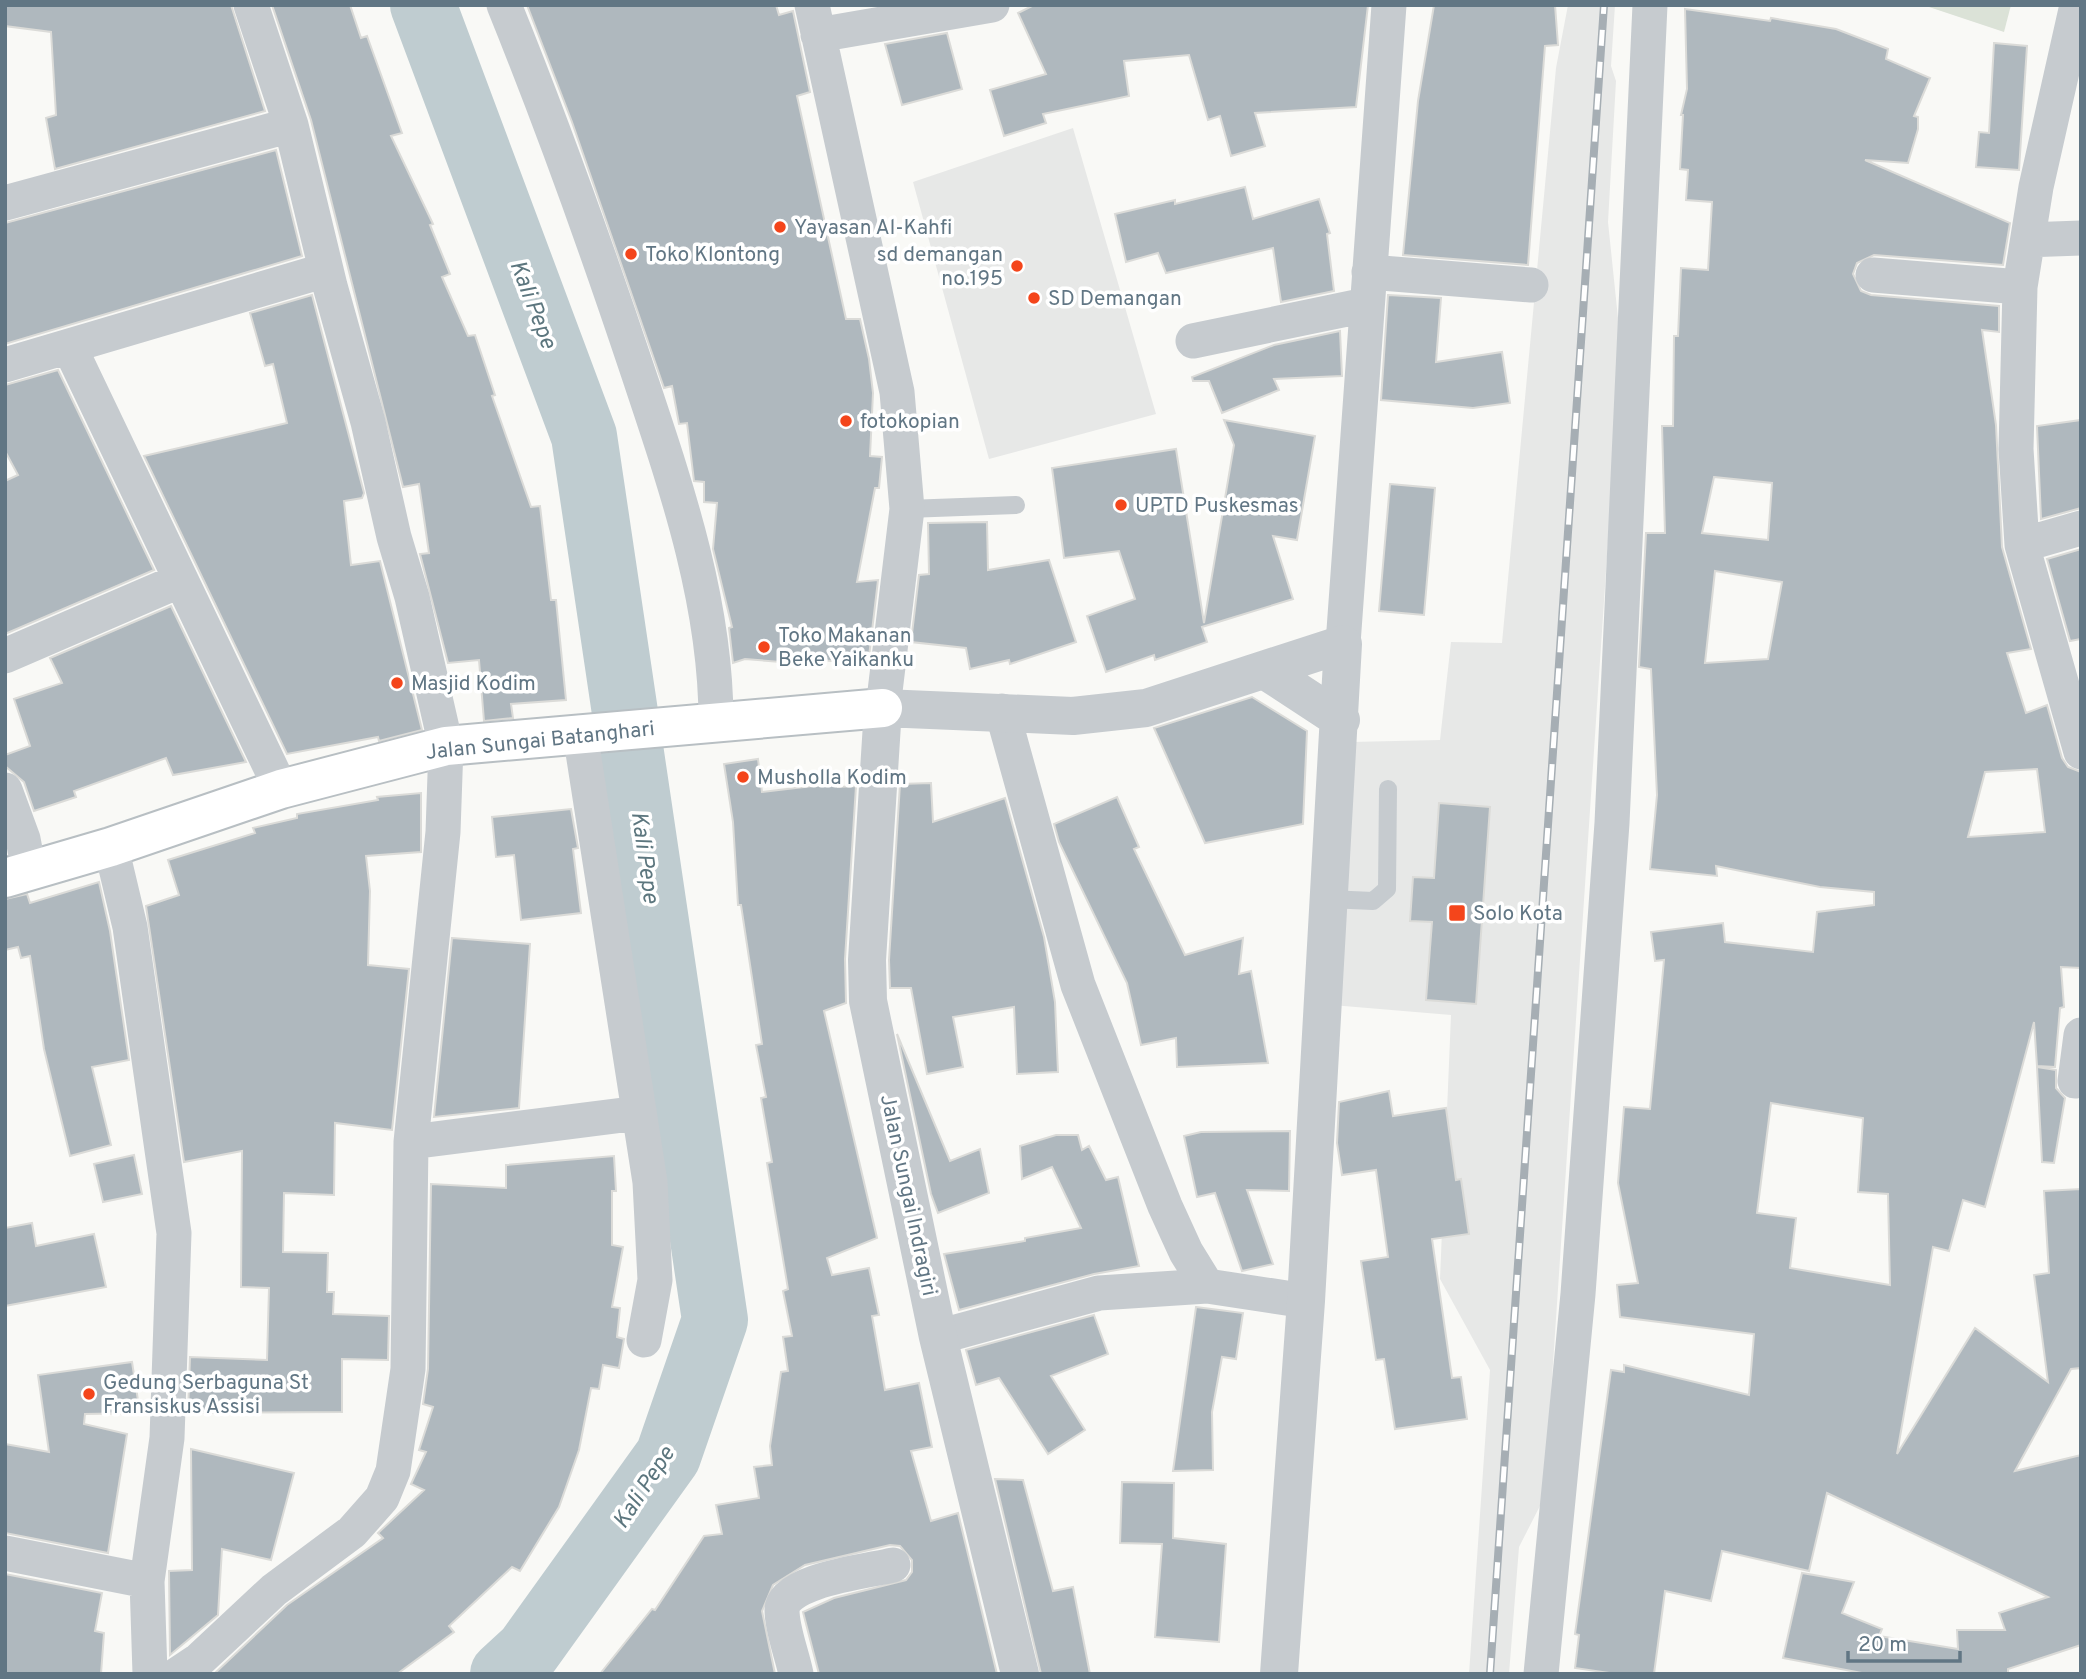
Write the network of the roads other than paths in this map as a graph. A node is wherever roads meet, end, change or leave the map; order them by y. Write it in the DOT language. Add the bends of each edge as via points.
graph roads {
  1 [pos="251,5"];
  2 [pos="503,5"];
  3 [pos="992,5"];
  4 [pos="1389,5"];
  5 [pos="1650,5"];
  6 [pos="2075,10"];
  7 [pos="815,20"];
  8 [pos="291,125"];
  9 [pos="5,203"];
  10 [pos="2081,238"];
  11 [pos="2028,240"];
  12 [pos="326,270"];
  13 [pos="1873,275"];
  14 [pos="1531,285"];
  15 [pos="2020,287"];
  16 [pos="1367,289"];
  17 [pos="1194,341"];
  18 [pos="70,348"];
  19 [pos="5,365"];
  20 [pos="1016,505"];
  21 [pos="907,509"];
  22 [pos="2081,528"];
  23 [pos="2022,545"];
  24 [pos="181,580"];
  25 [pos="1343,644"];
  26 [pos="5,656"];
  27 [pos="1266,671"];
  28 [pos="883,708"];
  29 [pos="1002,711"];
  30 [pos="1341,720"];
  31 [pos="706,723"];
  32 [pos="590,733"];
  33 [pos="2079,737"];
  34 [pos="446,746"];
  35 [pos="281,789"];
  36 [pos="1388,789"];
  37 [pos="5,790"];
  38 [pos="111,847"];
  39 [pos="17,875"];
  40 [pos="1328,900"];
  41 [pos="2081,1035"];
  42 [pos="2075,1081"];
  43 [pos="639,1114"];
  44 [pos="411,1142"];
  45 [pos="1207,1286"];
  46 [pos="1306,1301"];
  47 [pos="938,1338"];
  48 [pos="644,1340"];
  49 [pos="5,1553"];
  50 [pos="893,1566"];
  51 [pos="147,1581"];
  52 [pos="150,1674"];
  53 [pos="178,1674"];
  54 [pos="796,1674"];
  55 [pos="1020,1674"];
  56 [pos="1279,1674"];
  57 [pos="1541,1674"];
  1 -- 8 [label="street"];
  2 -- 31 [label="street" via="582,210 671,472 707,615 716,679"];
  3 -- 7 [label="street"];
  4 -- 16 [label="street"];
  5 -- 57 [label="street" via="1612,823 1578,1294"];
  6 -- 11 [label="street"];
  7 -- 21 [label="street" via="897,392"];
  8 -- 9 [label="street"];
  8 -- 12 [label="street"];
  10 -- 11 [label="street"];
  11 -- 15 [label="street"];
  12 -- 18 [label="street"];
  12 -- 34 [label="street"];
  13 -- 15 [label="street"];
  14 -- 16 [label="street"];
  15 -- 23 [label="street" via="2017,449"];
  16 -- 17 [label="street"];
  16 -- 25 [label="street"];
  18 -- 19 [label="street"];
  18 -- 24 [label="street"];
  20 -- 21 [label="lane"];
  21 -- 28 [label="street"];
  22 -- 23 [label="street"];
  23 -- 33 [label="street"];
  24 -- 26 [label="street"];
  24 -- 35 [label="street"];
  25 -- 27 [label="street"];
  25 -- 30 [label="street"];
  27 -- 29 [label="street" via="1146,708 1073,716"];
  27 -- 30 [label="street"];
  28 -- 29 [label="street"];
  28 -- 31 [label="main road, Jalan Sungai Batanghari"];
  28 -- 47 [label="street, Jalan Sungai Indragiri" via="868,1001"];
  29 -- 45 [label="street" via="1078,985 1165,1206"];
  30 -- 40 [label="street"];
  31 -- 32 [label="main road, Jalan Sungai Batanghari"];
  32 -- 34 [label="main road, Jalan Sungai Batanghari"];
  32 -- 43 [label="street"];
  34 -- 35 [label="main road, Jalan Sungai Batanghari"];
  34 -- 44 [label="street" via="438,895"];
  35 -- 38 [label="main road, Jalan Sungai Batanghari"];
  36 -- 40 [label="lane" via="1387,888 1373,901"];
  37 -- 39 [label="street" via="23,839"];
  38 -- 39 [label="main road, Jalan Sungai Batanghari"];
  38 -- 51 [label="street" via="130,927 174,1233 167,1438"];
  40 -- 46 [label="street"];
  41 -- 42 [label="street"];
  43 -- 44 [label="street"];
  43 -- 48 [label="street" via="650,1182 655,1280"];
  44 -- 53 [label="street" via="408,1369 393,1471 382,1498 352,1532 274,1590"];
  45 -- 46 [label="street"];
  45 -- 47 [label="street" via="1099,1293"];
  46 -- 56 [label="street"];
  47 -- 55 [label="street, Jalan Sungai Indragiri"];
  49 -- 51 [label="street"];
  50 -- 54 [label="street" via="808,1584 790,1596 782,1611"];
  51 -- 52 [label="street"];
}
